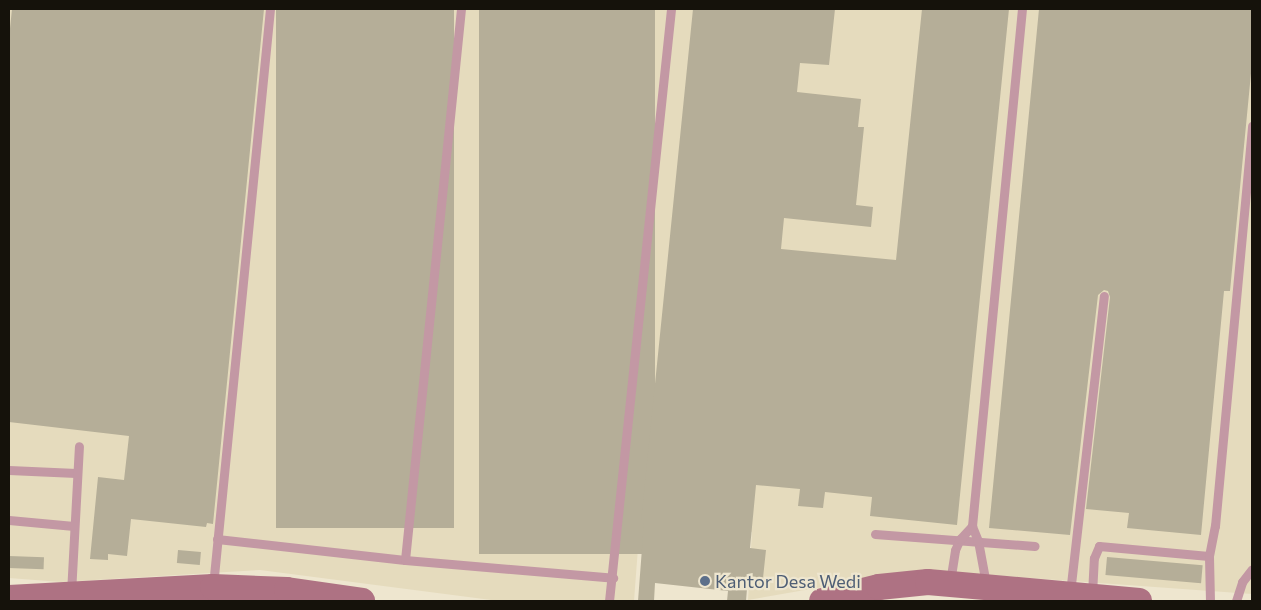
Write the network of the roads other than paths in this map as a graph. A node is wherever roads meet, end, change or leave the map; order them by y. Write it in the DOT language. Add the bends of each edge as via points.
graph roads {
  1 [pos="270,9"];
  2 [pos="461,9"];
  3 [pos="671,9"];
  4 [pos="1022,9"];
  5 [pos="1252,126"];
  6 [pos="1104,296"];
  7 [pos="79,446"];
  8 [pos="9,470"];
  9 [pos="76,473"];
  10 [pos="9,520"];
  11 [pos="74,526"];
  12 [pos="972,526"];
  13 [pos="875,534"];
  14 [pos="217,539"];
  15 [pos="960,539"];
  16 [pos="978,541"];
  17 [pos="1035,546"];
  18 [pos="1209,556"];
  19 [pos="405,560"];
  20 [pos="1252,569"];
  21 [pos="613,578"];
  22 [pos="950,582"];
  23 [pos="986,586"];
  24 [pos="213,587"];
  25 [pos="71,596"];
  26 [pos="1081,596"];
  27 [pos="9,598"];
  28 [pos="362,601"];
  29 [pos="609,601"];
  30 [pos="822,601"];
  31 [pos="1139,601"];
  32 [pos="1210,601"];
  33 [pos="1236,601"];
  1 -- 14 [label="lane"];
  2 -- 19 [label="lane"];
  3 -- 21 [label="lane"];
  4 -- 12 [label="lane"];
  5 -- 18 [label="lane" via="1215,526"];
  6 -- 26 [label="lane"];
  7 -- 9 [label="lane"];
  8 -- 9 [label="lane"];
  9 -- 11 [label="lane"];
  10 -- 11 [label="lane"];
  11 -- 25 [label="lane"];
  12 -- 15 [label="lane"];
  12 -- 16 [label="lane"];
  13 -- 15 [label="lane"];
  14 -- 19 [label="lane"];
  14 -- 24 [label="lane"];
  15 -- 16 [label="lane"];
  15 -- 22 [label="lane"];
  16 -- 17 [label="lane"];
  16 -- 23 [label="lane"];
  18 -- 26 [label="lane" via="1099,546"];
  18 -- 32 [label="lane"];
  19 -- 21 [label="lane"];
  20 -- 33 [label="lane" via="1242,582"];
  21 -- 29 [label="lane"];
  22 -- 23 [label="street"];
  22 -- 30 [label="street" via="879,586"];
  23 -- 26 [label="street"];
  24 -- 25 [label="street"];
  24 -- 28 [label="street" via="287,590"];
  25 -- 27 [label="street"];
  26 -- 31 [label="street"];
}
